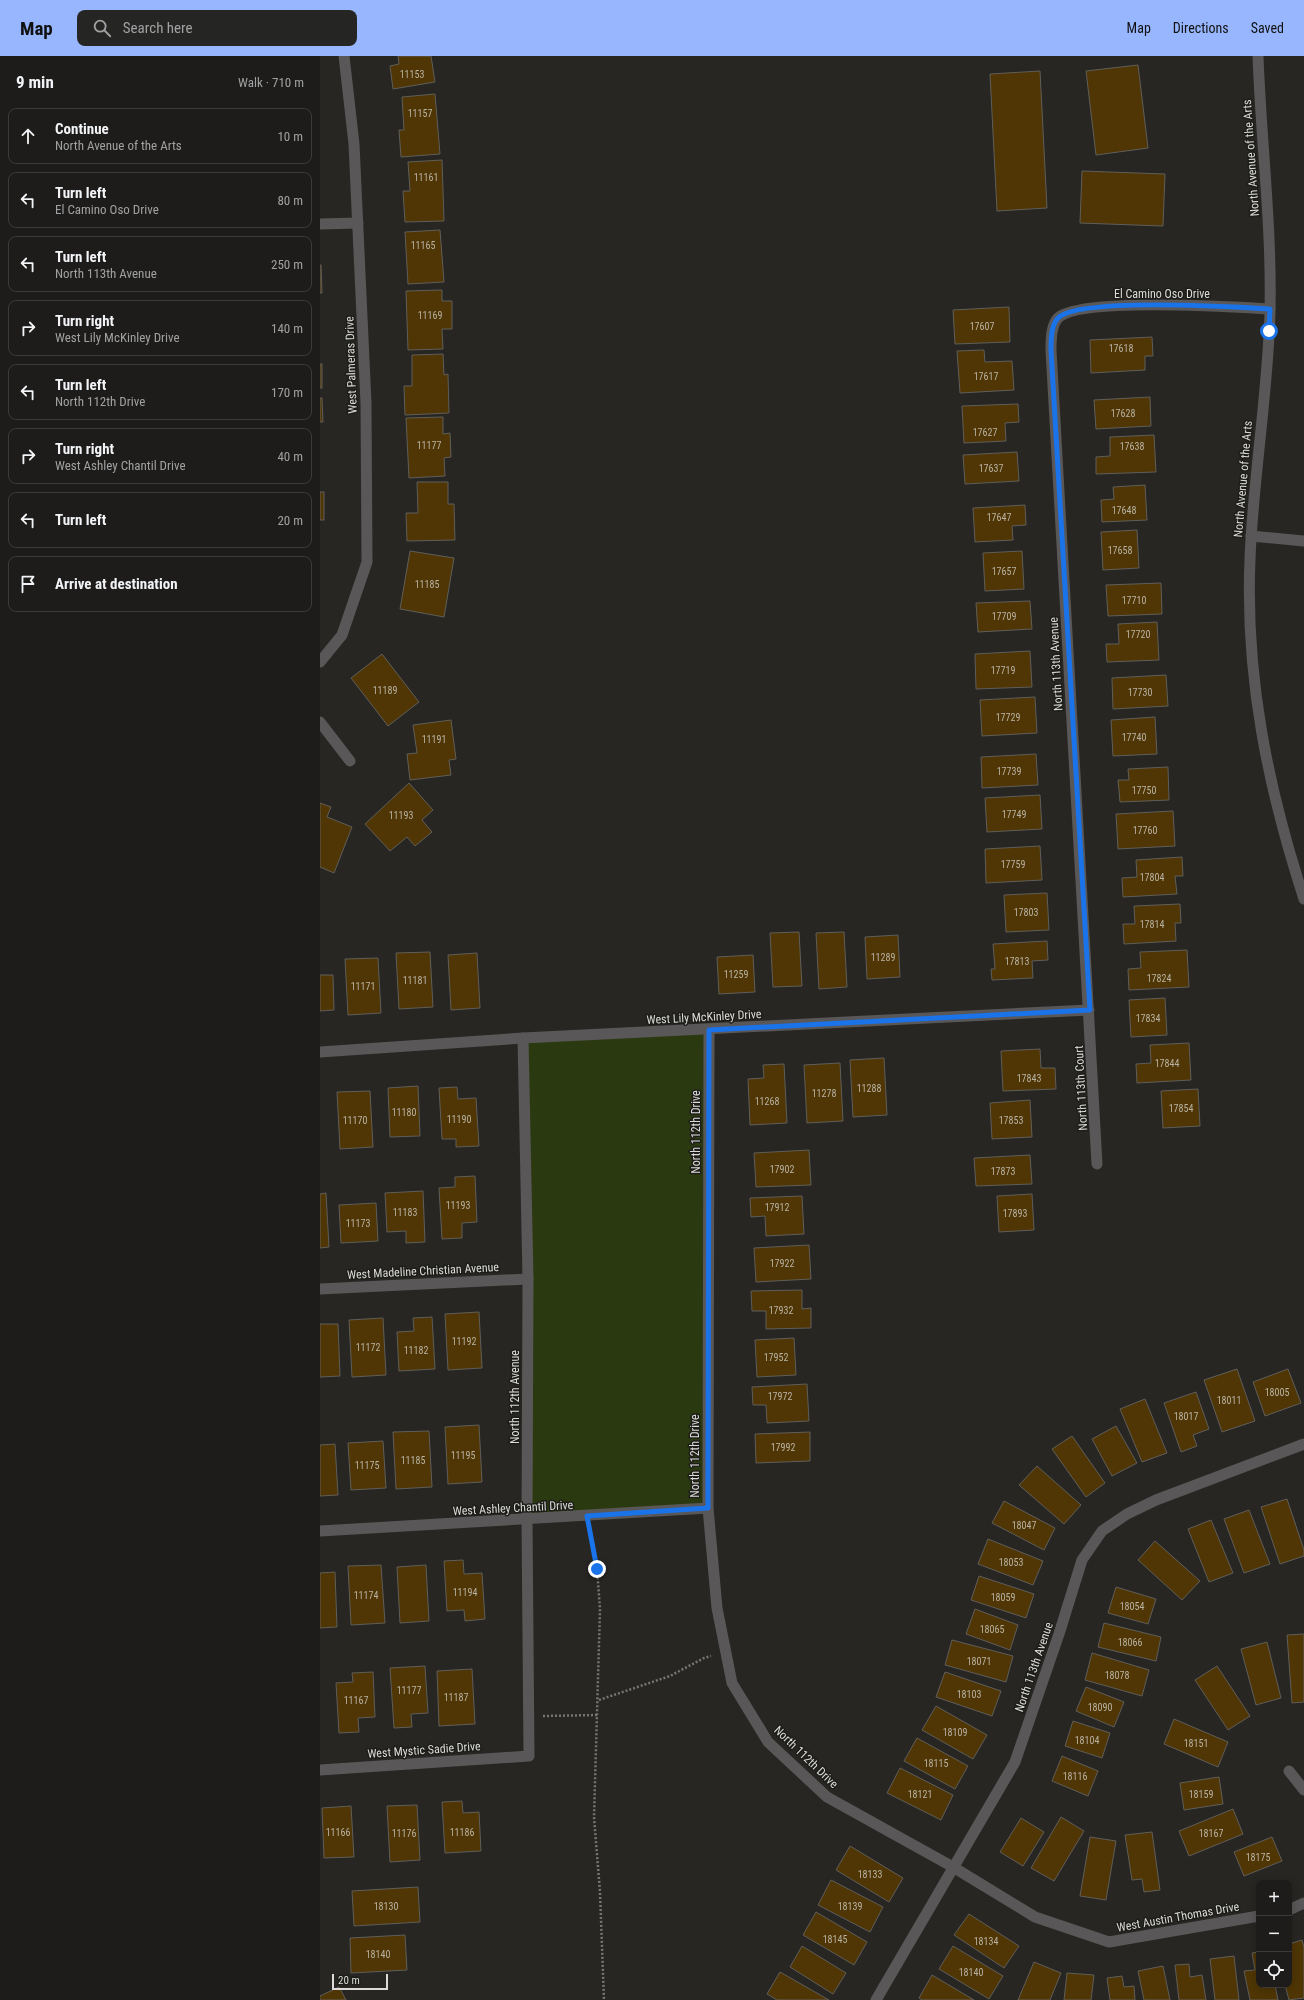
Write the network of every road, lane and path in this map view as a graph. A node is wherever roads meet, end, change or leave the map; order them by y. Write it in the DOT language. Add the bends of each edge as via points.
graph roads {
  1 [pos="344,56"];
  2 [pos="1258,56"];
  3 [pos="358,223"];
  4 [pos="320,224"];
  5 [pos="1270,309"];
  6 [pos="1057,319"];
  7 [pos="1251,536"];
  8 [pos="1304,541"];
  9 [pos="320,662"];
  10 [pos="320,722"];
  11 [pos="350,761"];
  12 [pos="1304,899"];
  13 [pos="1090,1010"];
  14 [pos="709,1030"];
  15 [pos="523,1038"];
  16 [pos="320,1052"];
  17 [pos="1097,1164"];
  18 [pos="528,1279"];
  19 [pos="320,1289"];
  20 [pos="1304,1444"];
  21 [pos="708,1508"];
  22 [pos="587,1516"];
  23 [pos="527,1520"];
  24 [pos="320,1532"];
  25 [pos="725,1652"];
  26 [pos="599,1700"];
  27 [pos="598,1715"];
  28 [pos="529,1717"];
  29 [pos="529,1756"];
  30 [pos="320,1770"];
  31 [pos="1289,1771"];
  32 [pos="1304,1790"];
  33 [pos="953,1867"];
  34 [pos="1304,1903"];
  35 [pos="1292,1909"];
  36 [pos="1256,1917"];
  37 [pos="604,2000"];
  38 [pos="876,2000"];
  1 -- 3 [label="street, West Palmeras Drive" via="354,144"];
  2 -- 5 [label="street, North Avenue of the Arts" via="1269,229"];
  3 -- 4 [label="street"];
  3 -- 9 [label="street, West Palmeras Drive" via="366,403 366,562 342,634"];
  5 -- 6 [label="street, El Camino Oso Drive" via="1131,306 1075,310"];
  5 -- 7 [label="street, North Avenue of the Arts" via="1268,357"];
  6 -- 13 [label="street, North 113th Avenue" via="1053,328 1051,350"];
  7 -- 8 [label="street"];
  7 -- 12 [label="street, North Avenue of the Arts" via="1250,613 1256,705 1267,770"];
  10 -- 11 [label="street"];
  13 -- 14 [label="street, West Lily McKinley Drive"];
  13 -- 17 [label="street, North 113th Court"];
  14 -- 15 [label="street, West Lily McKinley Drive"];
  14 -- 21 [label="street, North 112th Drive"];
  15 -- 16 [label="street, West Lily McKinley Drive"];
  15 -- 18 [label="street, North 112th Avenue"];
  18 -- 19 [label="street, West Madeline Christian Avenue"];
  18 -- 23 [label="street, North 112th Avenue"];
  20 -- 33 [label="street, North 113th Avenue" via="1156,1500 1127,1514 1102,1531 1082,1560 1015,1762"];
  21 -- 22 [label="street, West Ashley Chantil Drive"];
  21 -- 25 [label="street, North 112th Drive" via="717,1608"];
  22 -- 23 [label="street, West Ashley Chantil Drive"];
  22 -- 26 [label="path" via="597,1569 600,1609"];
  23 -- 24 [label="street, West Ashley Chantil Drive"];
  23 -- 28 [label="street, North 112th Avenue"];
  25 -- 26 [label="path" via="704,1658 670,1676"];
  25 -- 33 [label="street, North 112th Drive" via="732,1683 768,1742 827,1797"];
  26 -- 27 [label="path"];
  27 -- 28 [label="path"];
  27 -- 37 [label="path" via="594,1817"];
  28 -- 29 [label="street, North 112th Avenue"];
  29 -- 30 [label="street, West Mystic Sadie Drive"];
  31 -- 32 [label="street"];
  33 -- 36 [label="street, West Austin Thomas Drive" via="1035,1917 1109,1942"];
  33 -- 38 [label="street, North 113th Avenue"];
  34 -- 35 [label="street"];
}
